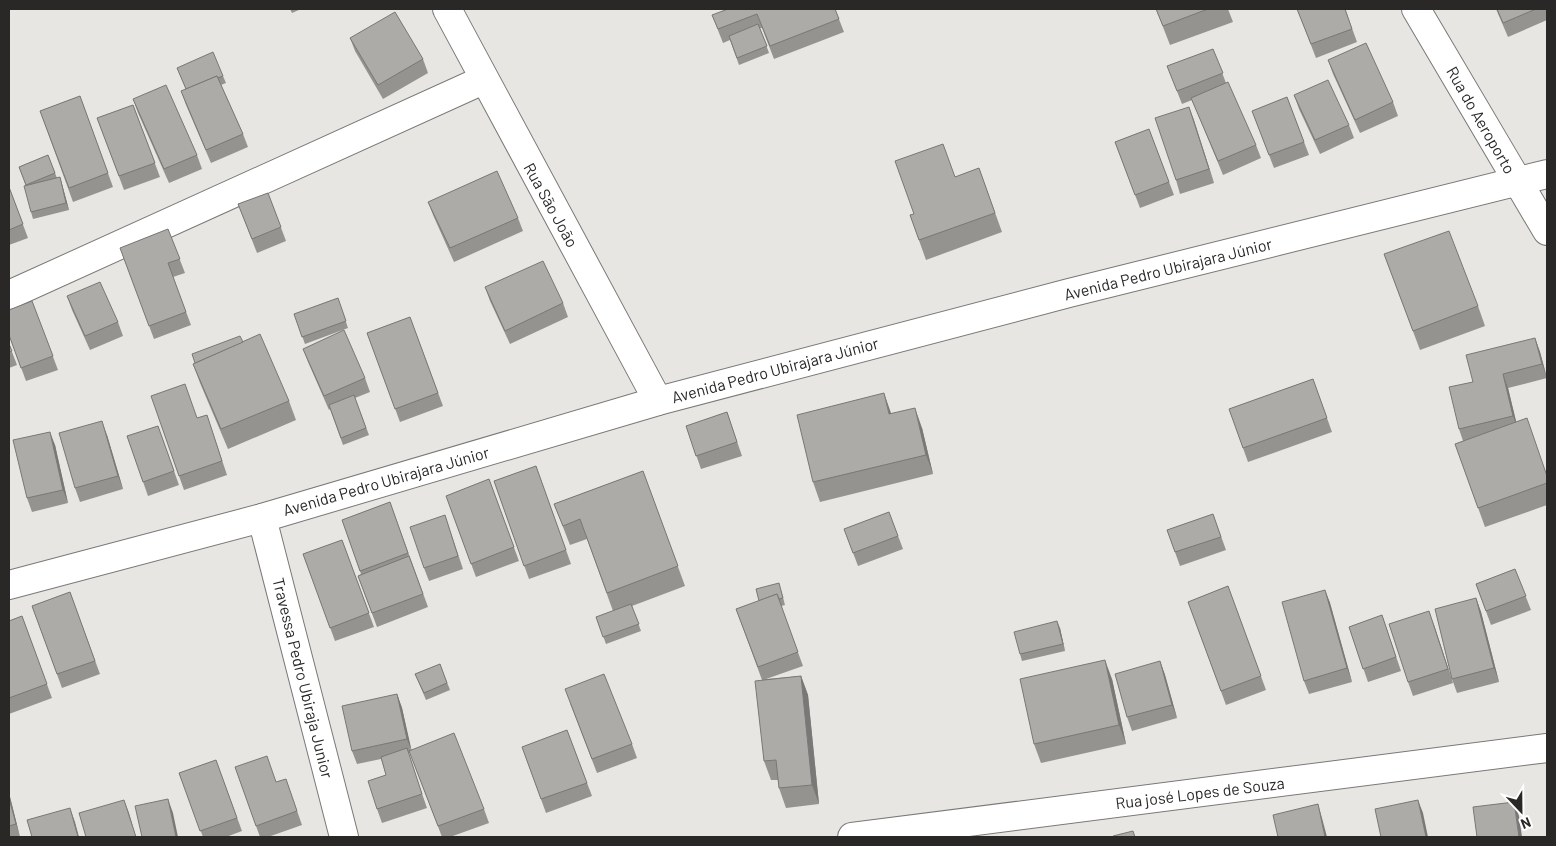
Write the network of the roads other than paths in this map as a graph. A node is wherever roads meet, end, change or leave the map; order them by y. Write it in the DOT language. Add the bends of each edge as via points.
graph roads {
  1 [pos="447,9"];
  2 [pos="1416,9"];
  3 [pos="483,80"];
  4 [pos="1547,174"];
  5 [pos="1517,182"];
  6 [pos="1547,232"];
  7 [pos="9,295"];
  8 [pos="658,401"];
  9 [pos="262,518"];
  10 [pos="9,586"];
  11 [pos="1547,748"];
  12 [pos="344,837"];
  13 [pos="852,837"];
  1 -- 3 [label="street, Rua São João"];
  2 -- 5 [label="street, Rua do Aeroporto"];
  3 -- 7 [label="street"];
  3 -- 8 [label="street, Rua São João"];
  4 -- 5 [label="street, Avenida Pedro Ubirajara Júnior"];
  5 -- 6 [label="street, Rua do Aeroporto"];
  5 -- 8 [label="street, Avenida Pedro Ubirajara Júnior"];
  8 -- 9 [label="street, Avenida Pedro Ubirajara Júnior"];
  9 -- 10 [label="street, Avenida Pedro Ubirajara Júnior"];
  9 -- 12 [label="street, Travessa Pedro Ubiraja Junior"];
  11 -- 13 [label="street, Rua josé Lopes de Souza"];
}
